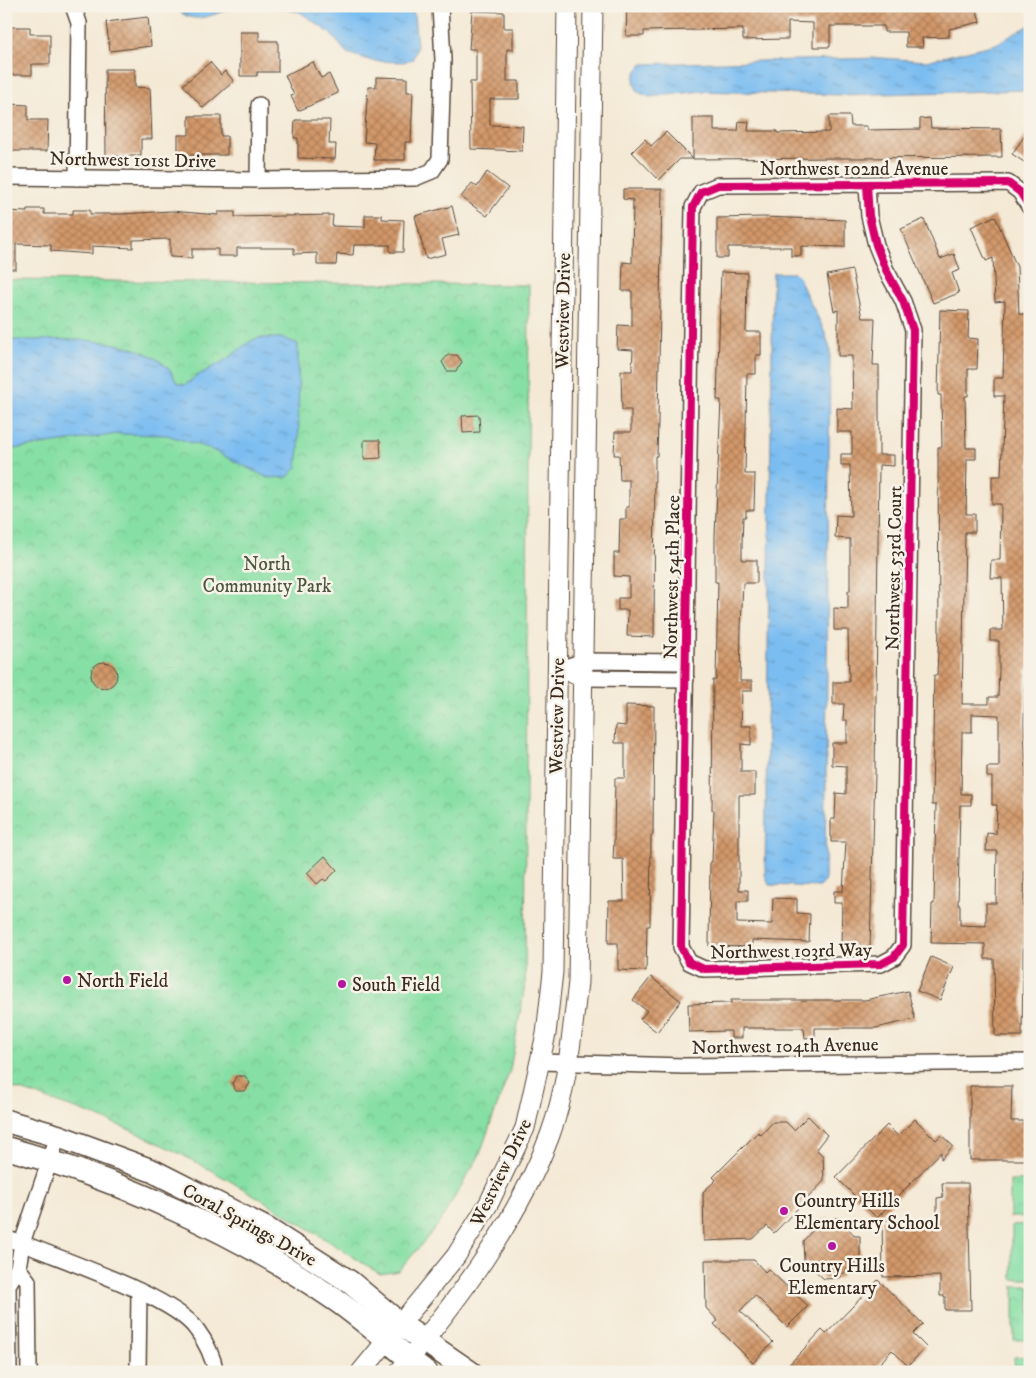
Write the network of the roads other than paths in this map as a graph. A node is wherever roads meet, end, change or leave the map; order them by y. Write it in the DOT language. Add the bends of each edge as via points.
graph roads {
  1 [pos="72,6"];
  2 [pos="440,6"];
  3 [pos="567,6"];
  4 [pos="593,6"];
  5 [pos="259,105"];
  6 [pos="6,177"];
  7 [pos="77,178"];
  8 [pos="258,180"];
  9 [pos="867,185"];
  10 [pos="701,192"];
  11 [pos="1030,208"];
  12 [pos="686,662"];
  13 [pos="557,670"];
  14 [pos="583,670"];
  15 [pos="686,680"];
  16 [pos="894,957"];
  17 [pos="689,962"];
  18 [pos="541,1062"];
  19 [pos="1030,1062"];
  20 [pos="568,1064"];
  21 [pos="6,1121"];
  22 [pos="58,1136"];
  23 [pos="6,1148"];
  24 [pos="50,1160"];
  25 [pos="6,1239"];
  26 [pos="22,1243"];
  27 [pos="12,1268"];
  28 [pos="139,1291"];
  29 [pos="393,1332"];
  30 [pos="425,1340"];
  31 [pos="412,1368"];
  32 [pos="9,1372"];
  33 [pos="29,1372"];
  34 [pos="138,1372"];
  35 [pos="216,1372"];
  36 [pos="361,1372"];
  37 [pos="470,1372"];
  1 -- 7 [label="street" via="79,23"];
  2 -- 8 [label="street, Northwest 101st Drive" via="443,60 440,159 432,171 414,178"];
  3 -- 13 [label="street, Westview Drive"];
  4 -- 14 [label="street, Westview Drive"];
  5 -- 8 [label="street"];
  6 -- 7 [label="street, Northwest 101st Drive"];
  7 -- 8 [label="street, Northwest 101st Drive"];
  9 -- 10 [label="street, Northwest 102nd Avenue" via="718,185"];
  9 -- 11 [label="street, Northwest 102nd Avenue" via="1008,183 1020,192"];
  9 -- 16 [label="street, Northwest 53rd Court" via="869,216 876,245 913,330 903,945"];
  10 -- 12 [label="street, Northwest 54th Place" via="693,207"];
  12 -- 14 [label="street"];
  12 -- 15 [label="street, Northwest 54th Place"];
  13 -- 14 [label="street"];
  13 -- 18 [label="street, Westview Drive" via="552,972"];
  14 -- 15 [label="street"];
  14 -- 20 [label="street, Westview Drive" via="578,982"];
  15 -- 17 [label="street, Northwest 54th Place" via="681,947"];
  16 -- 17 [label="street, Northwest 103rd Way" via="881,964 724,969 704,969"];
  18 -- 20 [label="street, Northwest 104th Avenue"];
  18 -- 29 [label="street, Westview Drive" via="525,1128 489,1203 456,1256"];
  19 -- 20 [label="street, Northwest 104th Avenue" via="684,1066"];
  20 -- 30 [label="street, Westview Drive" via="550,1135 515,1211"];
  21 -- 22 [label="main road, Coral Springs Drive"];
  22 -- 24 [label="street"];
  22 -- 29 [label="main road, Coral Springs Drive" via="153,1171 267,1229 350,1282"];
  23 -- 24 [label="main road, Coral Springs Drive"];
  24 -- 26 [label="street"];
  24 -- 29 [label="main road, Coral Springs Drive" via="143,1195 253,1250"];
  25 -- 26 [label="street"];
  26 -- 27 [label="street"];
  26 -- 28 [label="street"];
  27 -- 32 [label="street" via="8,1285"];
  27 -- 33 [label="street" via="28,1281"];
  28 -- 34 [label="street"];
  28 -- 35 [label="street" via="173,1308 197,1328 214,1361"];
  29 -- 30 [label="main road, Coral Springs Drive"];
  29 -- 31 [label="main road, Coral Springs Drive"];
  29 -- 36 [label="street, Westview Drive"];
  30 -- 31 [label="street, Westview Drive"];
  30 -- 37 [label="main road, Coral Springs Drive"];
}
